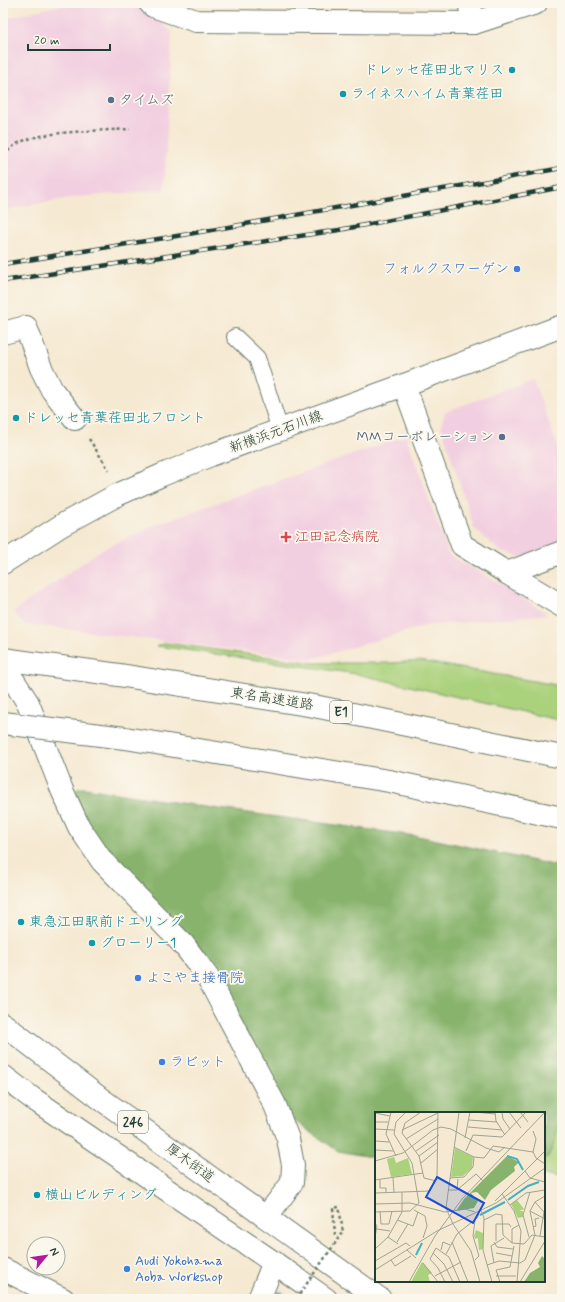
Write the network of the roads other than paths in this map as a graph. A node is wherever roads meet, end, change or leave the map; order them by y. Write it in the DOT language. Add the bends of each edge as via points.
graph roads {
  1 [pos="150,3"];
  2 [pos="536,3"];
  3 [pos="471,13"];
  4 [pos="562,326"];
  5 [pos="3,333"];
  6 [pos="235,336"];
  7 [pos="404,385"];
  8 [pos="75,419"];
  9 [pos="280,430"];
  10 [pos="562,552"];
  11 [pos="3,563"];
  12 [pos="507,573"];
  13 [pos="562,606"];
  14 [pos="3,659"];
  15 [pos="3,664"];
  16 [pos="3,723"];
  17 [pos="562,757"];
  18 [pos="562,818"];
  19 [pos="3,1024"];
  20 [pos="3,1076"];
  21 [pos="266,1217"];
  22 [pos="276,1264"];
  23 [pos="3,1269"];
  24 [pos="298,1290"];
  25 [pos="63,1299"];
  26 [pos="259,1299"];
  27 [pos="326,1299"];
  28 [pos="380,1299"];
  1 -- 3 [label="main road" via="196,21"];
  2 -- 3 [label="main road"];
  4 -- 7 [label="main road, 新横浜元石川線"];
  5 -- 8 [label="main road" via="26,327 52,390"];
  6 -- 9 [label="lane" via="257,358"];
  7 -- 9 [label="main road, 新横浜元石川線"];
  7 -- 12 [label="main road" via="462,545"];
  9 -- 11 [label="main road, 新横浜元石川線" via="162,474 117,495 62,525"];
  10 -- 12 [label="main road"];
  12 -- 13 [label="main road"];
  14 -- 17 [label="main road, 東名高速道路 / E1" via="119,674 314,706"];
  15 -- 21 [label="main road" via="28,703 79,827 102,861 184,945 207,976 275,1105 288,1139 294,1165 292,1183"];
  16 -- 18 [label="main road, bridge" via="125,738 389,781"];
  19 -- 21 [label="main road, 厚木街道 / 246"];
  20 -- 22 [label="main road, 246"];
  21 -- 28 [label="main road, 厚木街道 / 246"];
  22 -- 24 [label="main road, 246"];
  22 -- 26 [label="main road"];
  23 -- 25 [label="main road"];
  24 -- 27 [label="main road, 246"];
}
